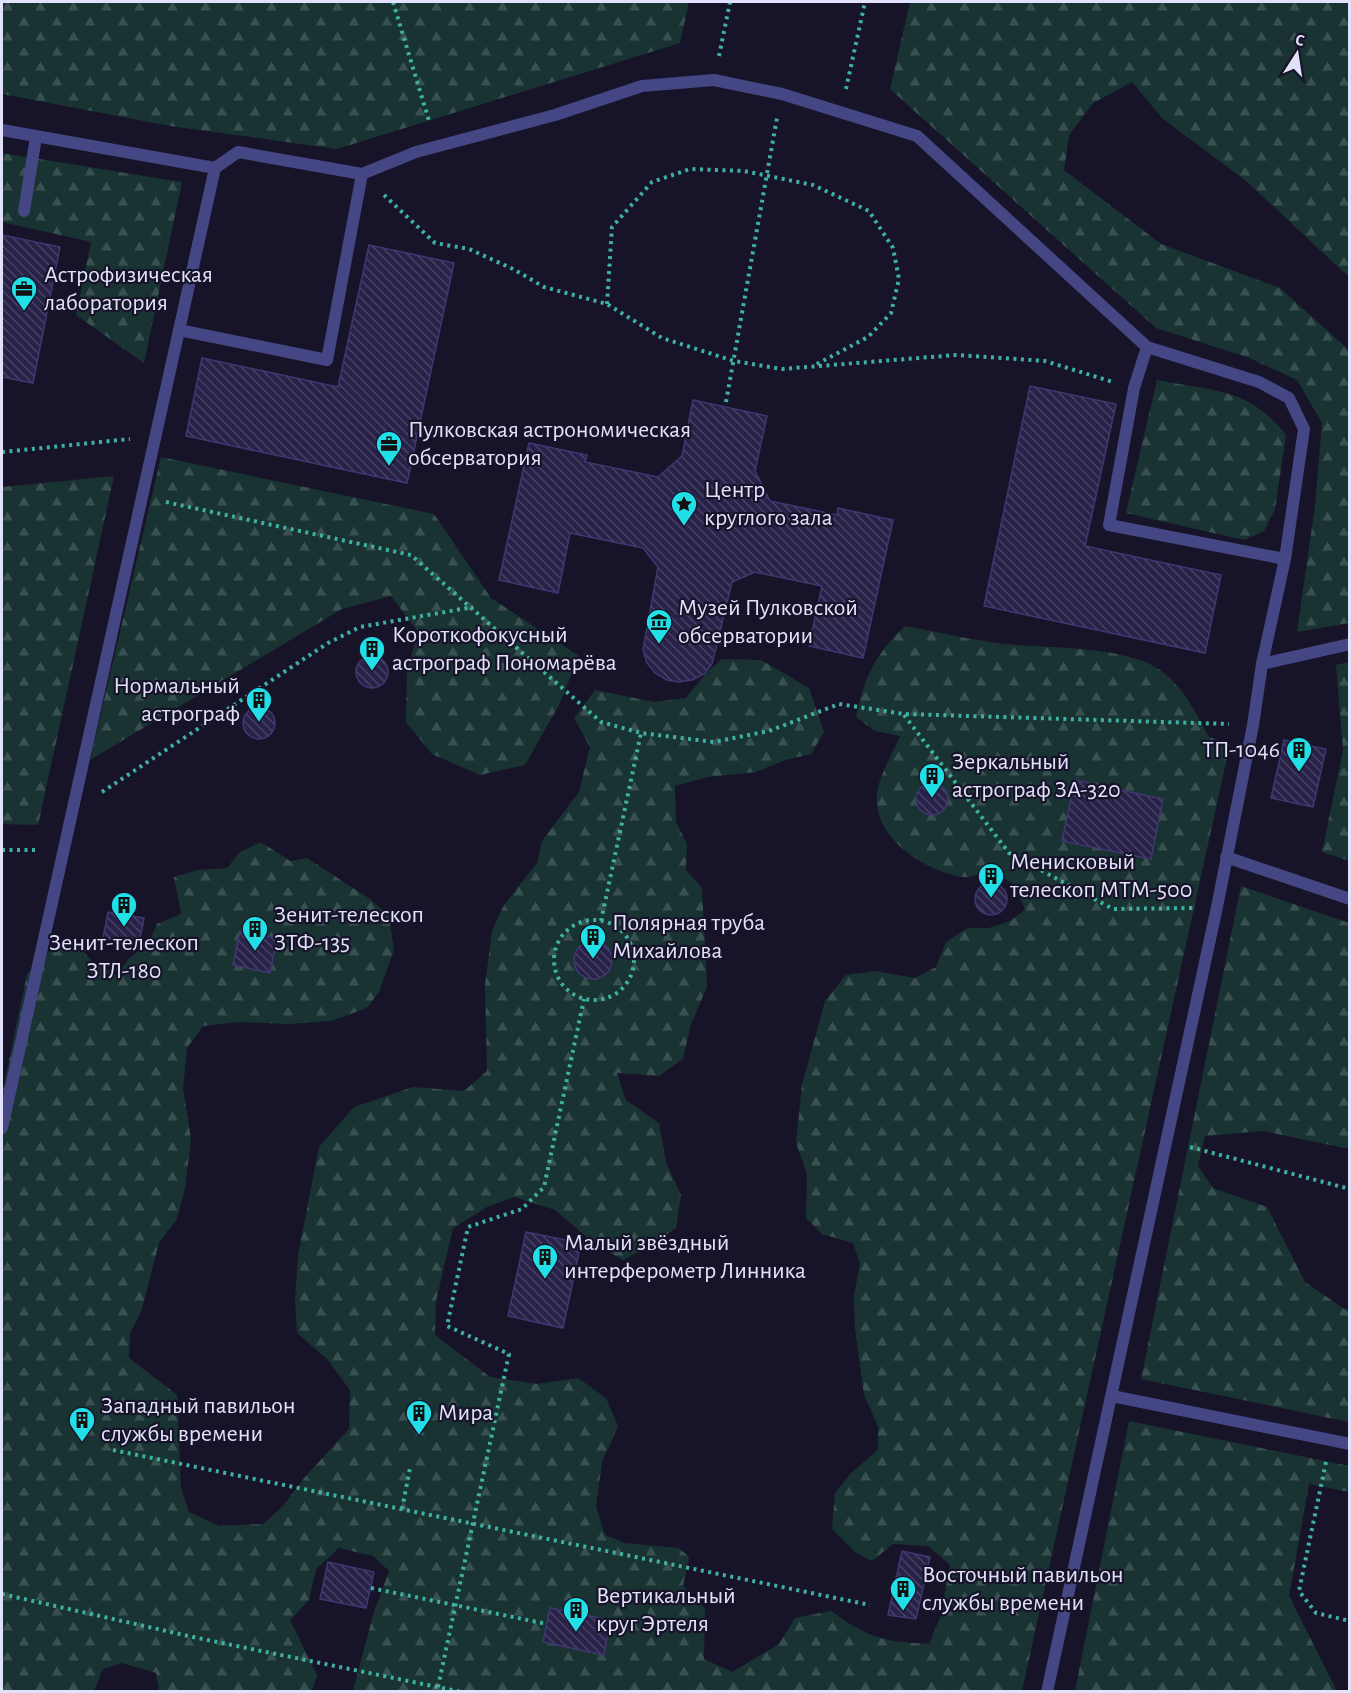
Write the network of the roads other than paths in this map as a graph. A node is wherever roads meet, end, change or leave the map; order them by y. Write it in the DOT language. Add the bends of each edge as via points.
graph roads {
  1 [pos="2,130"];
  2 [pos="36,137"];
  3 [pos="215,168"];
  4 [pos="362,174"];
  5 [pos="24,212"];
  6 [pos="179,330"];
  7 [pos="1147,347"];
  8 [pos="1286,559"];
  9 [pos="1350,644"];
  10 [pos="1262,664"];
  11 [pos="1226,857"];
  12 [pos="1350,899"];
  13 [pos="2,1128"];
  14 [pos="1112,1396"];
  15 [pos="1350,1444"];
  16 [pos="1047,1692"];
  1 -- 2 [label="lane"];
  2 -- 3 [label="lane"];
  2 -- 5 [label="lane"];
  3 -- 4 [label="lane" via="238,152"];
  3 -- 6 [label="lane"];
  4 -- 6 [label="lane" via="327,360"];
  4 -- 7 [label="lane" via="416,152 555,116 642,86 714,80 782,94 917,136"];
  6 -- 13 [label="lane"];
  7 -- 8 [label="lane" via="1259,382 1290,398 1304,429"];
  7 -- 8 [label="lane" via="1134,388 1109,525"];
  8 -- 10 [label="lane"];
  9 -- 10 [label="lane"];
  10 -- 11 [label="lane"];
  11 -- 12 [label="lane"];
  11 -- 14 [label="lane"];
  14 -- 15 [label="lane"];
  14 -- 16 [label="lane"];
}
